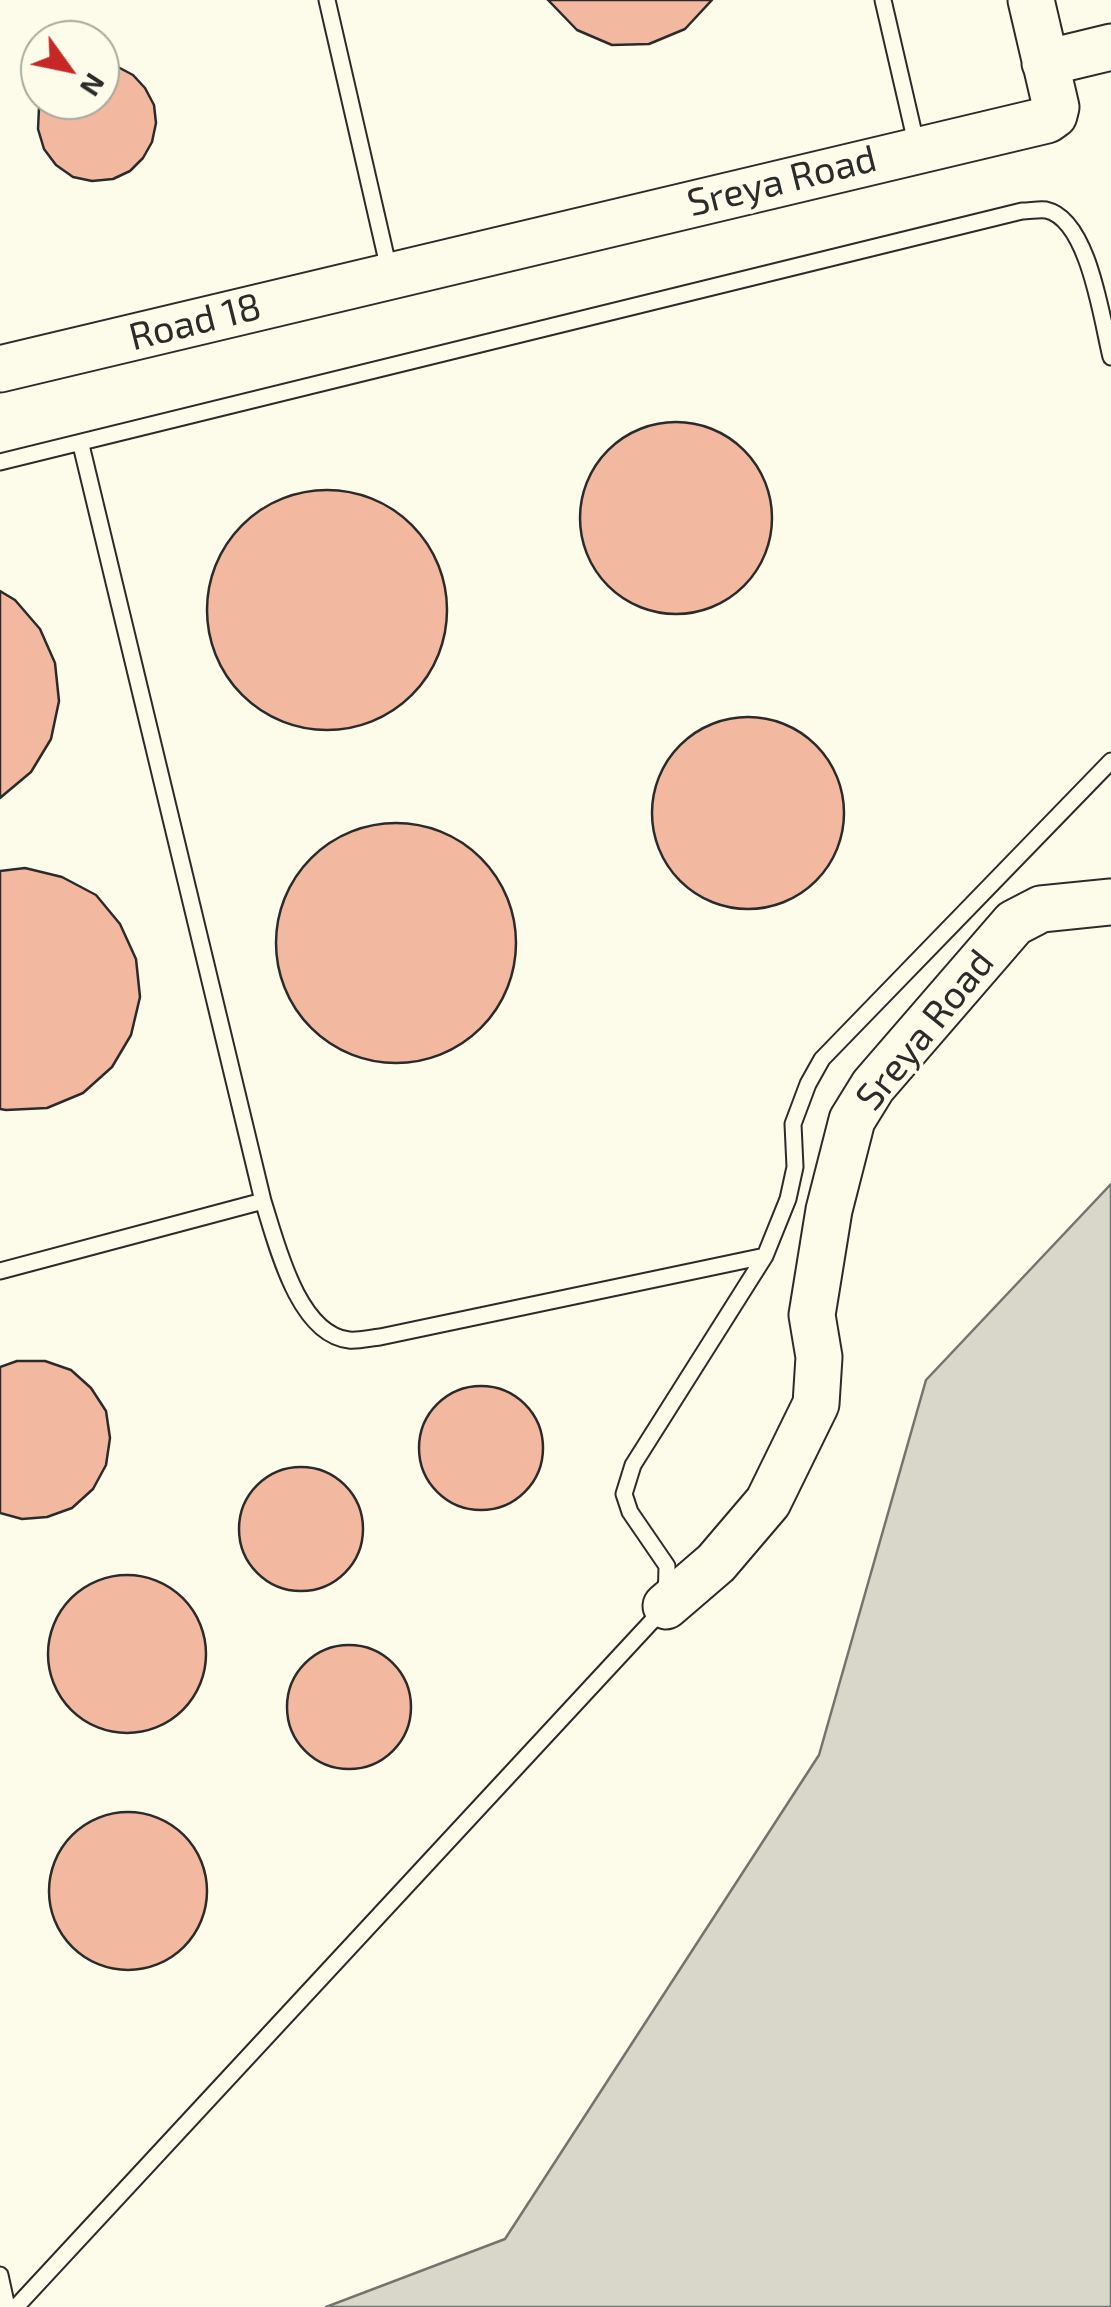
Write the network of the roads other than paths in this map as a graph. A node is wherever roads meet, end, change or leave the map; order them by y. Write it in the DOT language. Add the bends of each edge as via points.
graph roads {
  1 [pos="327,0"];
  2 [pos="883,0"];
  3 [pos="1031,0"];
  4 [pos="1111,46"];
  5 [pos="1045,63"];
  6 [pos="918,148"];
  7 [pos="390,276"];
  8 [pos="1111,357"];
  9 [pos="0,370"];
  10 [pos="81,445"];
  11 [pos="0,462"];
  12 [pos="1111,761"];
  13 [pos="1111,902"];
  14 [pos="263,1200"];
  15 [pos="764,1256"];
  16 [pos="0,1271"];
  17 [pos="666,1606"];
  18 [pos="0,2275"];
  19 [pos="7,2307"];
  20 [pos="16,2307"];
  1 -- 7 [label="lane"];
  2 -- 6 [label="lane"];
  3 -- 5 [label="street, Sreya Road"];
  4 -- 5 [label="street"];
  5 -- 6 [label="street, Sreya Road" via="1056,107 1047,120"];
  6 -- 7 [label="street, Sreya Road"];
  7 -- 9 [label="street, Road 18"];
  8 -- 10 [label="lane" via="1085,252 1064,220 1047,210 1022,211"];
  10 -- 11 [label="lane"];
  10 -- 14 [label="lane"];
  12 -- 15 [label="lane" via="822,1059 794,1124 788,1198"];
  13 -- 17 [label="street, Sreya Road" via="1041,909 1014,923 852,1120 812,1315 819,1357 816,1404 768,1502 716,1563"];
  14 -- 15 [label="lane" via="290,1282 319,1325 346,1340"];
  14 -- 16 [label="lane"];
  15 -- 17 [label="lane" via="633,1465 624,1494 666,1566"];
  17 -- 20 [label="lane"];
  18 -- 19 [label="lane"];
}
